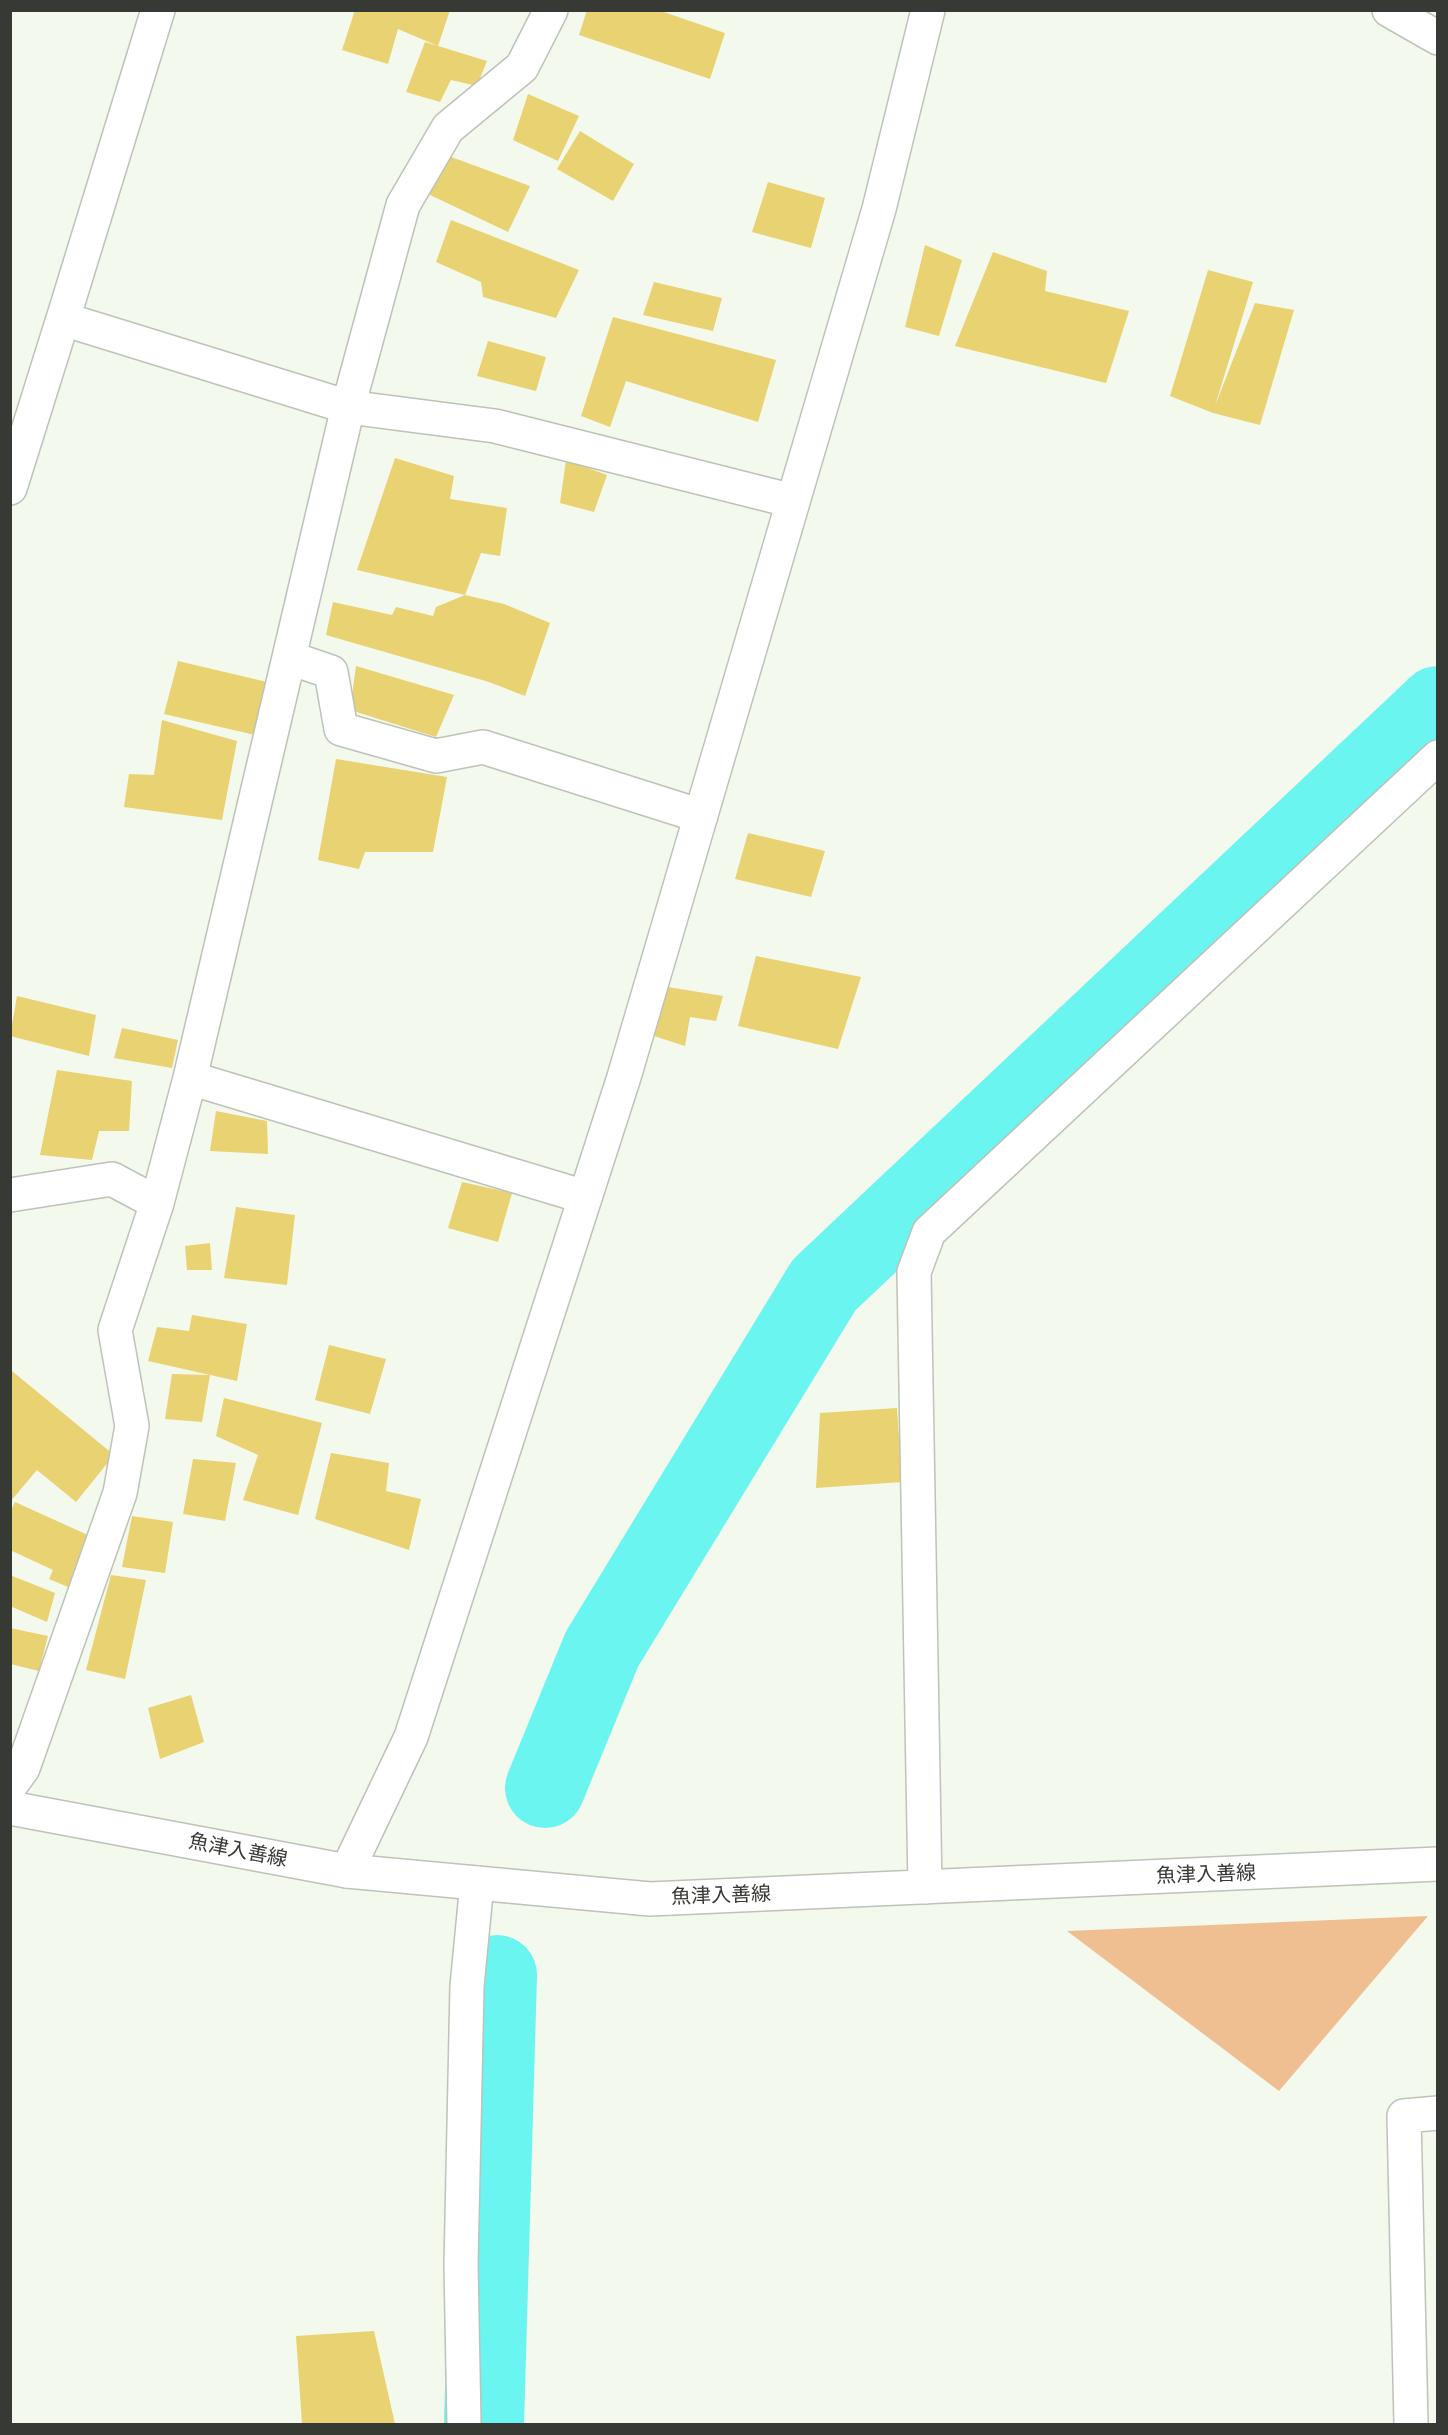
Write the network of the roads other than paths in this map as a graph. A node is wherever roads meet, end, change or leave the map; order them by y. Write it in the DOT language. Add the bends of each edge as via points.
graph roads {
  1 [pos="158,10"];
  2 [pos="551,10"];
  3 [pos="928,10"];
  4 [pos="1389,10"];
  5 [pos="1437,38"];
  6 [pos="63,319"];
  7 [pos="348,407"];
  8 [pos="10,488"];
  9 [pos="793,501"];
  10 [pos="290,658"];
  11 [pos="1437,758"];
  12 [pos="700,816"];
  13 [pos="190,1078"];
  14 [pos="10,1195"];
  15 [pos="585,1197"];
  16 [pos="157,1203"];
  17 [pos="10,1786"];
  18 [pos="10,1808"];
  19 [pos="1437,1864"];
  20 [pos="347,1871"];
  21 [pos="477,1883"];
  22 [pos="925,1887"];
  23 [pos="1437,2113"];
  24 [pos="464,2424"];
  25 [pos="1411,2424"];
  1 -- 6 [label="street"];
  2 -- 7 [label="street" via="522,67 448,128 403,205"];
  3 -- 9 [label="street" via="879,209"];
  4 -- 5 [label="street"];
  6 -- 7 [label="street"];
  6 -- 8 [label="street"];
  7 -- 9 [label="street" via="495,426"];
  7 -- 10 [label="street"];
  9 -- 12 [label="street"];
  10 -- 12 [label="street" via="331,672 341,729 436,756 483,747"];
  10 -- 13 [label="street"];
  11 -- 22 [label="street" via="929,1232 914,1272"];
  12 -- 15 [label="street"];
  13 -- 15 [label="street"];
  13 -- 16 [label="street"];
  14 -- 16 [label="street" via="112,1179"];
  15 -- 20 [label="street" via="411,1737"];
  16 -- 17 [label="street" via="115,1330 132,1426 120,1493 23,1768"];
  18 -- 20 [label="street, 魚津入善線"];
  19 -- 22 [label="street, 魚津入善線"];
  20 -- 21 [label="street, 魚津入善線"];
  21 -- 22 [label="street, 魚津入善線" via="650,1899"];
  21 -- 24 [label="street" via="467,1986 461,2265"];
  23 -- 25 [label="street" via="1404,2116"];
}
